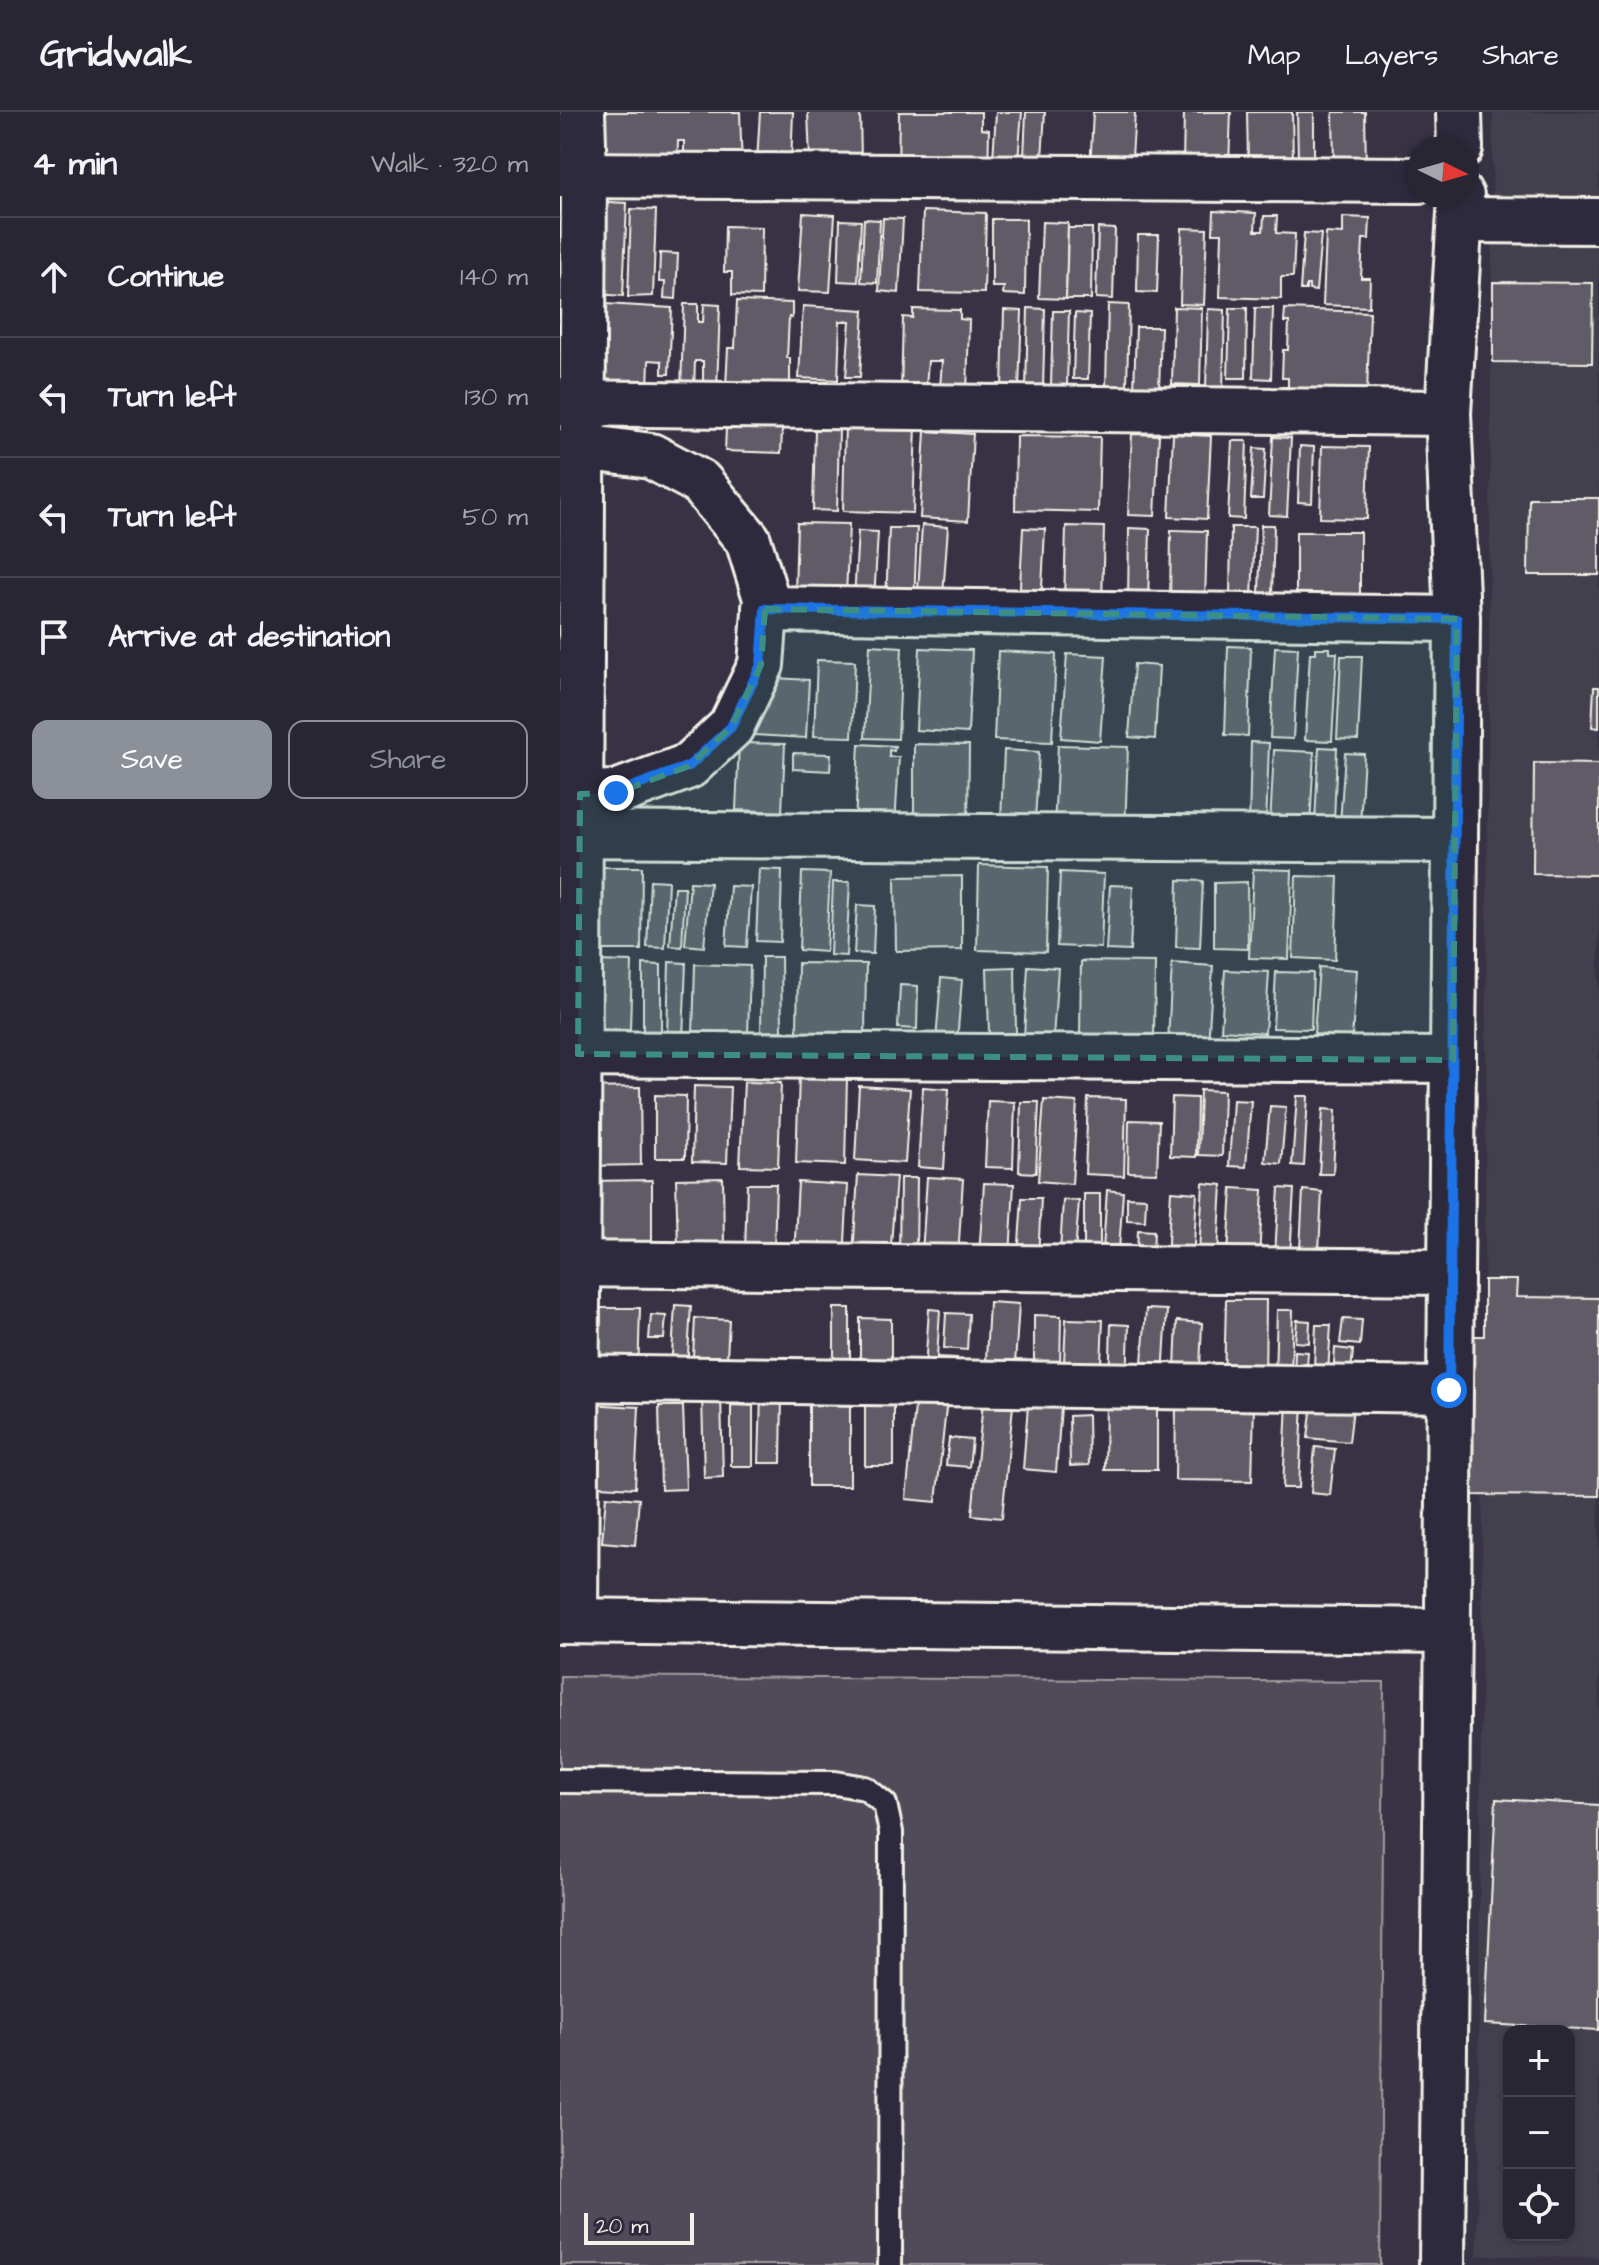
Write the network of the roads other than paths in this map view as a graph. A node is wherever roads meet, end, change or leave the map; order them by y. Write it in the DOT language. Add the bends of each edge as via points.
graph roads {
  1 [pos="582,112"];
  2 [pos="1459,112"];
  3 [pos="1460,136"];
  4 [pos="572,175"];
  5 [pos="1407,180"];
  6 [pos="1461,208"];
  7 [pos="1599,221"];
  8 [pos="571,403"];
  9 [pos="1448,413"];
  10 [pos="571,450"];
  11 [pos="765,609"];
  12 [pos="1457,619"];
  13 [pos="570,813"];
  14 [pos="1455,840"];
  15 [pos="569,1054"];
  16 [pos="1453,1060"];
  17 [pos="569,1264"];
  18 [pos="1451,1272"];
  19 [pos="568,1378"];
  20 [pos="1449,1390"];
  21 [pos="568,1621"];
  22 [pos="1447,1631"];
  23 [pos="560,1781"];
  24 [pos="890,2265"];
  25 [pos="1442,2265"];
  1 -- 4 [label="street"];
  2 -- 3 [label="street"];
  4 -- 5 [label="street"];
  4 -- 8 [label="street"];
  6 -- 7 [label="street"];
  6 -- 9 [label="street"];
  8 -- 9 [label="street"];
  8 -- 10 [label="street"];
  9 -- 12 [label="street"];
  10 -- 11 [label="street" via="651,456 700,482 748,540"];
  10 -- 13 [label="street"];
  11 -- 12 [label="street"];
  11 -- 13 [label="street" via="761,665 731,727 689,766"];
  12 -- 14 [label="street"];
  13 -- 14 [label="street"];
  13 -- 15 [label="street"];
  14 -- 16 [label="street"];
  15 -- 16 [label="street"];
  15 -- 17 [label="street"];
  16 -- 18 [label="street"];
  17 -- 18 [label="street"];
  17 -- 19 [label="street"];
  18 -- 20 [label="street"];
  19 -- 20 [label="street"];
  19 -- 21 [label="street"];
  20 -- 22 [label="street"];
  21 -- 22 [label="street"];
  22 -- 25 [label="street"];
  23 -- 24 [label="lane" via="835,1783 865,1788 885,1804 891,1832"];
}
